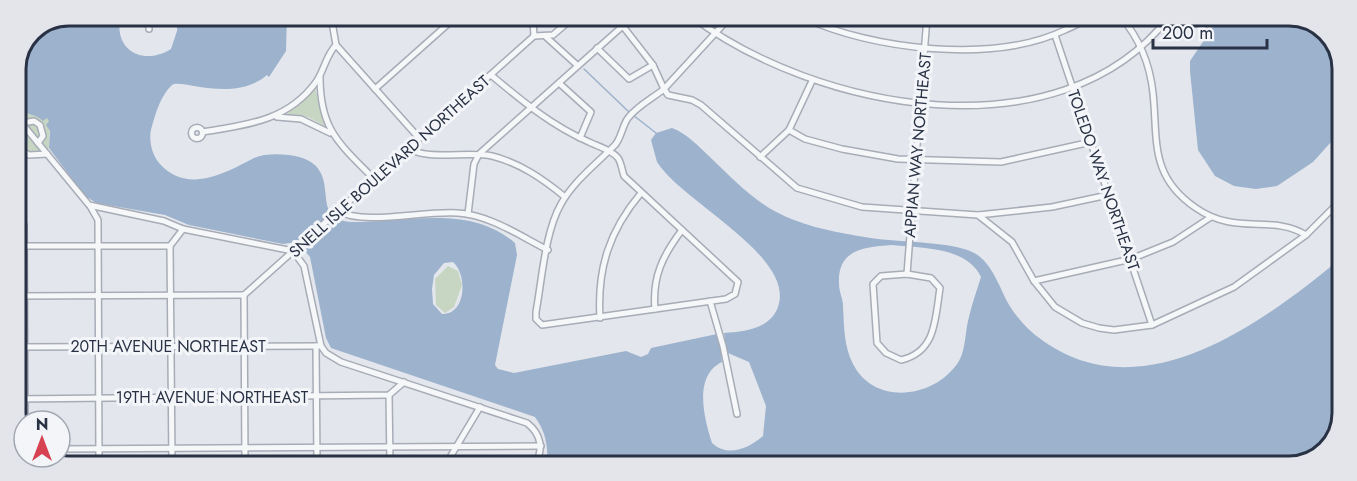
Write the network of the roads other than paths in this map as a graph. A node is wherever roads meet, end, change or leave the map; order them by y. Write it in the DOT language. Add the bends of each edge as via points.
graph roads {
  1 [pos="149,25"];
  2 [pos="333,25"];
  3 [pos="447,25"];
  4 [pos="533,25"];
  5 [pos="564,25"];
  6 [pos="624,25"];
  7 [pos="704,25"];
  8 [pos="722,25"];
  9 [pos="821,25"];
  10 [pos="926,25"];
  11 [pos="1073,25"];
  12 [pos="1128,25"];
  13 [pos="1162,25"];
  14 [pos="149,29"];
  15 [pos="715,33"];
  16 [pos="1054,35"];
  17 [pos="534,36"];
  18 [pos="545,36"];
  19 [pos="336,45"];
  20 [pos="925,47"];
  21 [pos="597,48"];
  22 [pos="1141,48"];
  23 [pos="577,65"];
  24 [pos="653,65"];
  25 [pos="491,75"];
  26 [pos="320,77"];
  27 [pos="812,81"];
  28 [pos="559,83"];
  29 [pos="1072,87"];
  30 [pos="375,89"];
  31 [pos="664,89"];
  32 [pos="921,103"];
  33 [pos="531,108"];
  34 [pos="270,118"];
  35 [pos="26,122"];
  36 [pos="26,128"];
  37 [pos="789,130"];
  38 [pos="203,132"];
  39 [pos="332,135"];
  40 [pos="420,138"];
  41 [pos="580,138"];
  42 [pos="1091,142"];
  43 [pos="38,143"];
  44 [pos="616,144"];
  45 [pos="409,148"];
  46 [pos="608,151"];
  47 [pos="26,153"];
  48 [pos="47,154"];
  49 [pos="479,154"];
  50 [pos="617,157"];
  51 [pos="760,157"];
  52 [pos="917,158"];
  53 [pos="374,179"];
  54 [pos="641,193"];
  55 [pos="1108,195"];
  56 [pos="565,197"];
  57 [pos="90,205"];
  58 [pos="109,210"];
  59 [pos="1331,210"];
  60 [pos="338,211"];
  61 [pos="910,212"];
  62 [pos="468,214"];
  63 [pos="978,215"];
  64 [pos="1211,217"];
  65 [pos="98,220"];
  66 [pos="183,229"];
  67 [pos="682,230"];
  68 [pos="1306,235"];
  69 [pos="98,244"];
  70 [pos="26,246"];
  71 [pos="170,246"];
  72 [pos="548,250"];
  73 [pos="293,251"];
  74 [pos="1131,259"];
  75 [pos="907,274"];
  76 [pos="1034,281"];
  77 [pos="171,295"];
  78 [pos="244,295"];
  79 [pos="26,296"];
  80 [pos="98,296"];
  81 [pos="710,301"];
  82 [pos="655,309"];
  83 [pos="600,318"];
  84 [pos="1152,325"];
  85 [pos="171,346"];
  86 [pos="244,346"];
  87 [pos="319,346"];
  88 [pos="26,347"];
  89 [pos="98,347"];
  90 [pos="404,382"];
  91 [pos="389,395"];
  92 [pos="316,396"];
  93 [pos="171,397"];
  94 [pos="244,397"];
  95 [pos="99,398"];
  96 [pos="26,399"];
  97 [pos="480,407"];
  98 [pos="737,414"];
  99 [pos="541,446"];
  100 [pos="390,447"];
  101 [pos="457,447"];
  102 [pos="171,448"];
  103 [pos="244,448"];
  104 [pos="317,448"];
  105 [pos="72,449"];
  106 [pos="99,449"];
  107 [pos="99,456"];
  108 [pos="172,456"];
  109 [pos="244,456"];
  110 [pos="317,456"];
  111 [pos="390,456"];
  112 [pos="451,456"];
  113 [pos="539,456"];
  1 -- 14 [label="street"];
  2 -- 19 [label="street"];
  3 -- 30 [label="street"];
  4 -- 17 [label="street"];
  5 -- 18 [label="street"];
  6 -- 21 [label="street"];
  6 -- 24 [label="street"];
  7 -- 15 [label="street"];
  8 -- 15 [label="street"];
  9 -- 20 [label="street"];
  10 -- 20 [label="street, APPIAN WAY NORTHEAST"];
  11 -- 16 [label="street"];
  12 -- 22 [label="street"];
  13 -- 22 [label="street"];
  15 -- 27 [label="street" via="768,63"];
  15 -- 31 [label="street"];
  16 -- 20 [label="street" via="992,47"];
  16 -- 29 [label="street, TOLEDO WAY NORTHEAST"];
  17 -- 18 [label="street"];
  17 -- 25 [label="street, SNELL ISLE BOULEVARD NORTHEAST"];
  18 -- 23 [label="street"];
  19 -- 26 [label="street"];
  19 -- 30 [label="street"];
  20 -- 32 [label="street, APPIAN WAY NORTHEAST"];
  21 -- 23 [label="street"];
  21 -- 24 [label="street" via="629,79"];
  22 -- 29 [label="street" via="1109,71"];
  22 -- 64 [label="street" via="1153,91 1154,138 1159,160 1178,191"];
  23 -- 28 [label="street"];
  24 -- 31 [label="street"];
  25 -- 33 [label="street"];
  25 -- 40 [label="street, SNELL ISLE BOULEVARD NORTHEAST"];
  26 -- 34 [label="street" via="296,104"];
  26 -- 39 [label="street" via="321,103"];
  27 -- 32 [label="street" via="866,96"];
  27 -- 37 [label="street"];
  28 -- 33 [label="street"];
  28 -- 41 [label="street" via="591,112"];
  29 -- 32 [label="street" via="993,103"];
  29 -- 42 [label="street, TOLEDO WAY NORTHEAST"];
  30 -- 40 [label="street"];
  31 -- 44 [label="street" via="634,111"];
  31 -- 51 [label="street" via="668,95 700,105"];
  32 -- 52 [label="street, APPIAN WAY NORTHEAST"];
  33 -- 41 [label="street"];
  33 -- 49 [label="street"];
  34 -- 38 [label="street"];
  34 -- 39 [label="street" via="301,119"];
  35 -- 43 [label="street" via="34,121 41,126 43,136"];
  36 -- 43 [label="street"];
  37 -- 51 [label="street"];
  37 -- 52 [label="street" via="805,139 842,149 898,159"];
  39 -- 53 [label="street"];
  40 -- 45 [label="street, SNELL ISLE BOULEVARD NORTHEAST"];
  41 -- 46 [label="street"];
  42 -- 52 [label="street" via="1001,162"];
  42 -- 55 [label="street, TOLEDO WAY NORTHEAST"];
  43 -- 48 [label="street"];
  44 -- 46 [label="street"];
  44 -- 50 [label="street"];
  45 -- 49 [label="street" via="424,155"];
  45 -- 53 [label="street, SNELL ISLE BOULEVARD NORTHEAST"];
  46 -- 50 [label="street"];
  46 -- 56 [label="street"];
  47 -- 48 [label="street"];
  48 -- 57 [label="street"];
  49 -- 56 [label="street" via="524,168"];
  49 -- 62 [label="street" via="474,164"];
  50 -- 54 [label="street" via="624,176"];
  51 -- 61 [label="street" via="797,188 815,195 861,207"];
  52 -- 61 [label="street, APPIAN WAY NORTHEAST"];
  53 -- 60 [label="street, SNELL ISLE BOULEVARD NORTHEAST"];
  54 -- 67 [label="street"];
  54 -- 83 [label="street" via="622,218 605,252"];
  55 -- 63 [label="street" via="1052,207"];
  55 -- 74 [label="street, TOLEDO WAY NORTHEAST"];
  56 -- 72 [label="street" via="554,219"];
  57 -- 58 [label="street"];
  57 -- 65 [label="street"];
  58 -- 65 [label="street"];
  58 -- 66 [label="street" via="164,221"];
  59 -- 68 [label="street"];
  60 -- 62 [label="street" via="359,217"];
  60 -- 73 [label="street, SNELL ISLE BOULEVARD NORTHEAST"];
  61 -- 63 [label="street"];
  61 -- 75 [label="street, APPIAN WAY NORTHEAST"];
  62 -- 72 [label="street"];
  63 -- 76 [label="street" via="1012,242"];
  64 -- 68 [label="street" via="1244,226 1286,227"];
  64 -- 74 [label="street" via="1173,242"];
  65 -- 69 [label="street"];
  66 -- 71 [label="street"];
  66 -- 73 [label="street"];
  67 -- 81 [label="street" via="738,282 732,297"];
  67 -- 82 [label="street" via="658,268"];
  68 -- 84 [label="street" via="1234,287"];
  69 -- 70 [label="street"];
  69 -- 71 [label="street"];
  69 -- 80 [label="street"];
  71 -- 77 [label="street"];
  72 -- 83 [label="street" via="536,312 538,322 554,325"];
  73 -- 78 [label="street, SNELL ISLE BOULEVARD NORTHEAST"];
  73 -- 87 [label="street" via="304,266"];
  74 -- 76 [label="street"];
  74 -- 84 [label="street, TOLEDO WAY NORTHEAST"];
  75 -- 75 [label="street" via="881,276 873,284 877,343 901,360 922,352 929,343 940,288 932,278"];
  76 -- 84 [label="street" via="1055,307 1082,323 1113,330"];
  77 -- 78 [label="street"];
  77 -- 80 [label="street"];
  77 -- 85 [label="street"];
  78 -- 86 [label="street"];
  79 -- 80 [label="street"];
  80 -- 89 [label="street"];
  81 -- 82 [label="street"];
  81 -- 98 [label="street"];
  82 -- 83 [label="street"];
  85 -- 86 [label="street, 20TH AVENUE NORTHEAST"];
  85 -- 89 [label="street, 20TH AVENUE NORTHEAST"];
  85 -- 93 [label="street"];
  86 -- 87 [label="street, 20TH AVENUE NORTHEAST"];
  86 -- 94 [label="street"];
  87 -- 90 [label="street" via="335,359"];
  87 -- 92 [label="street"];
  88 -- 89 [label="street, 20TH AVENUE NORTHEAST"];
  89 -- 95 [label="street"];
  90 -- 91 [label="street"];
  90 -- 97 [label="street"];
  91 -- 92 [label="street, 19TH AVENUE NORTHEAST"];
  91 -- 100 [label="street"];
  92 -- 94 [label="street, 19TH AVENUE NORTHEAST"];
  92 -- 104 [label="street"];
  93 -- 94 [label="street, 19TH AVENUE NORTHEAST"];
  93 -- 95 [label="street, 19TH AVENUE NORTHEAST"];
  93 -- 102 [label="street"];
  94 -- 103 [label="street"];
  95 -- 96 [label="street, 19TH AVENUE NORTHEAST"];
  95 -- 106 [label="street"];
  97 -- 99 [label="street" via="527,423"];
  97 -- 101 [label="street"];
  99 -- 101 [label="street"];
  99 -- 113 [label="street"];
  100 -- 101 [label="street"];
  100 -- 104 [label="street"];
  100 -- 111 [label="street"];
  101 -- 112 [label="street"];
  102 -- 103 [label="street"];
  102 -- 106 [label="street"];
  102 -- 108 [label="street"];
  103 -- 104 [label="street"];
  103 -- 109 [label="street"];
  104 -- 110 [label="street"];
  105 -- 106 [label="street"];
  106 -- 107 [label="street"];
}
